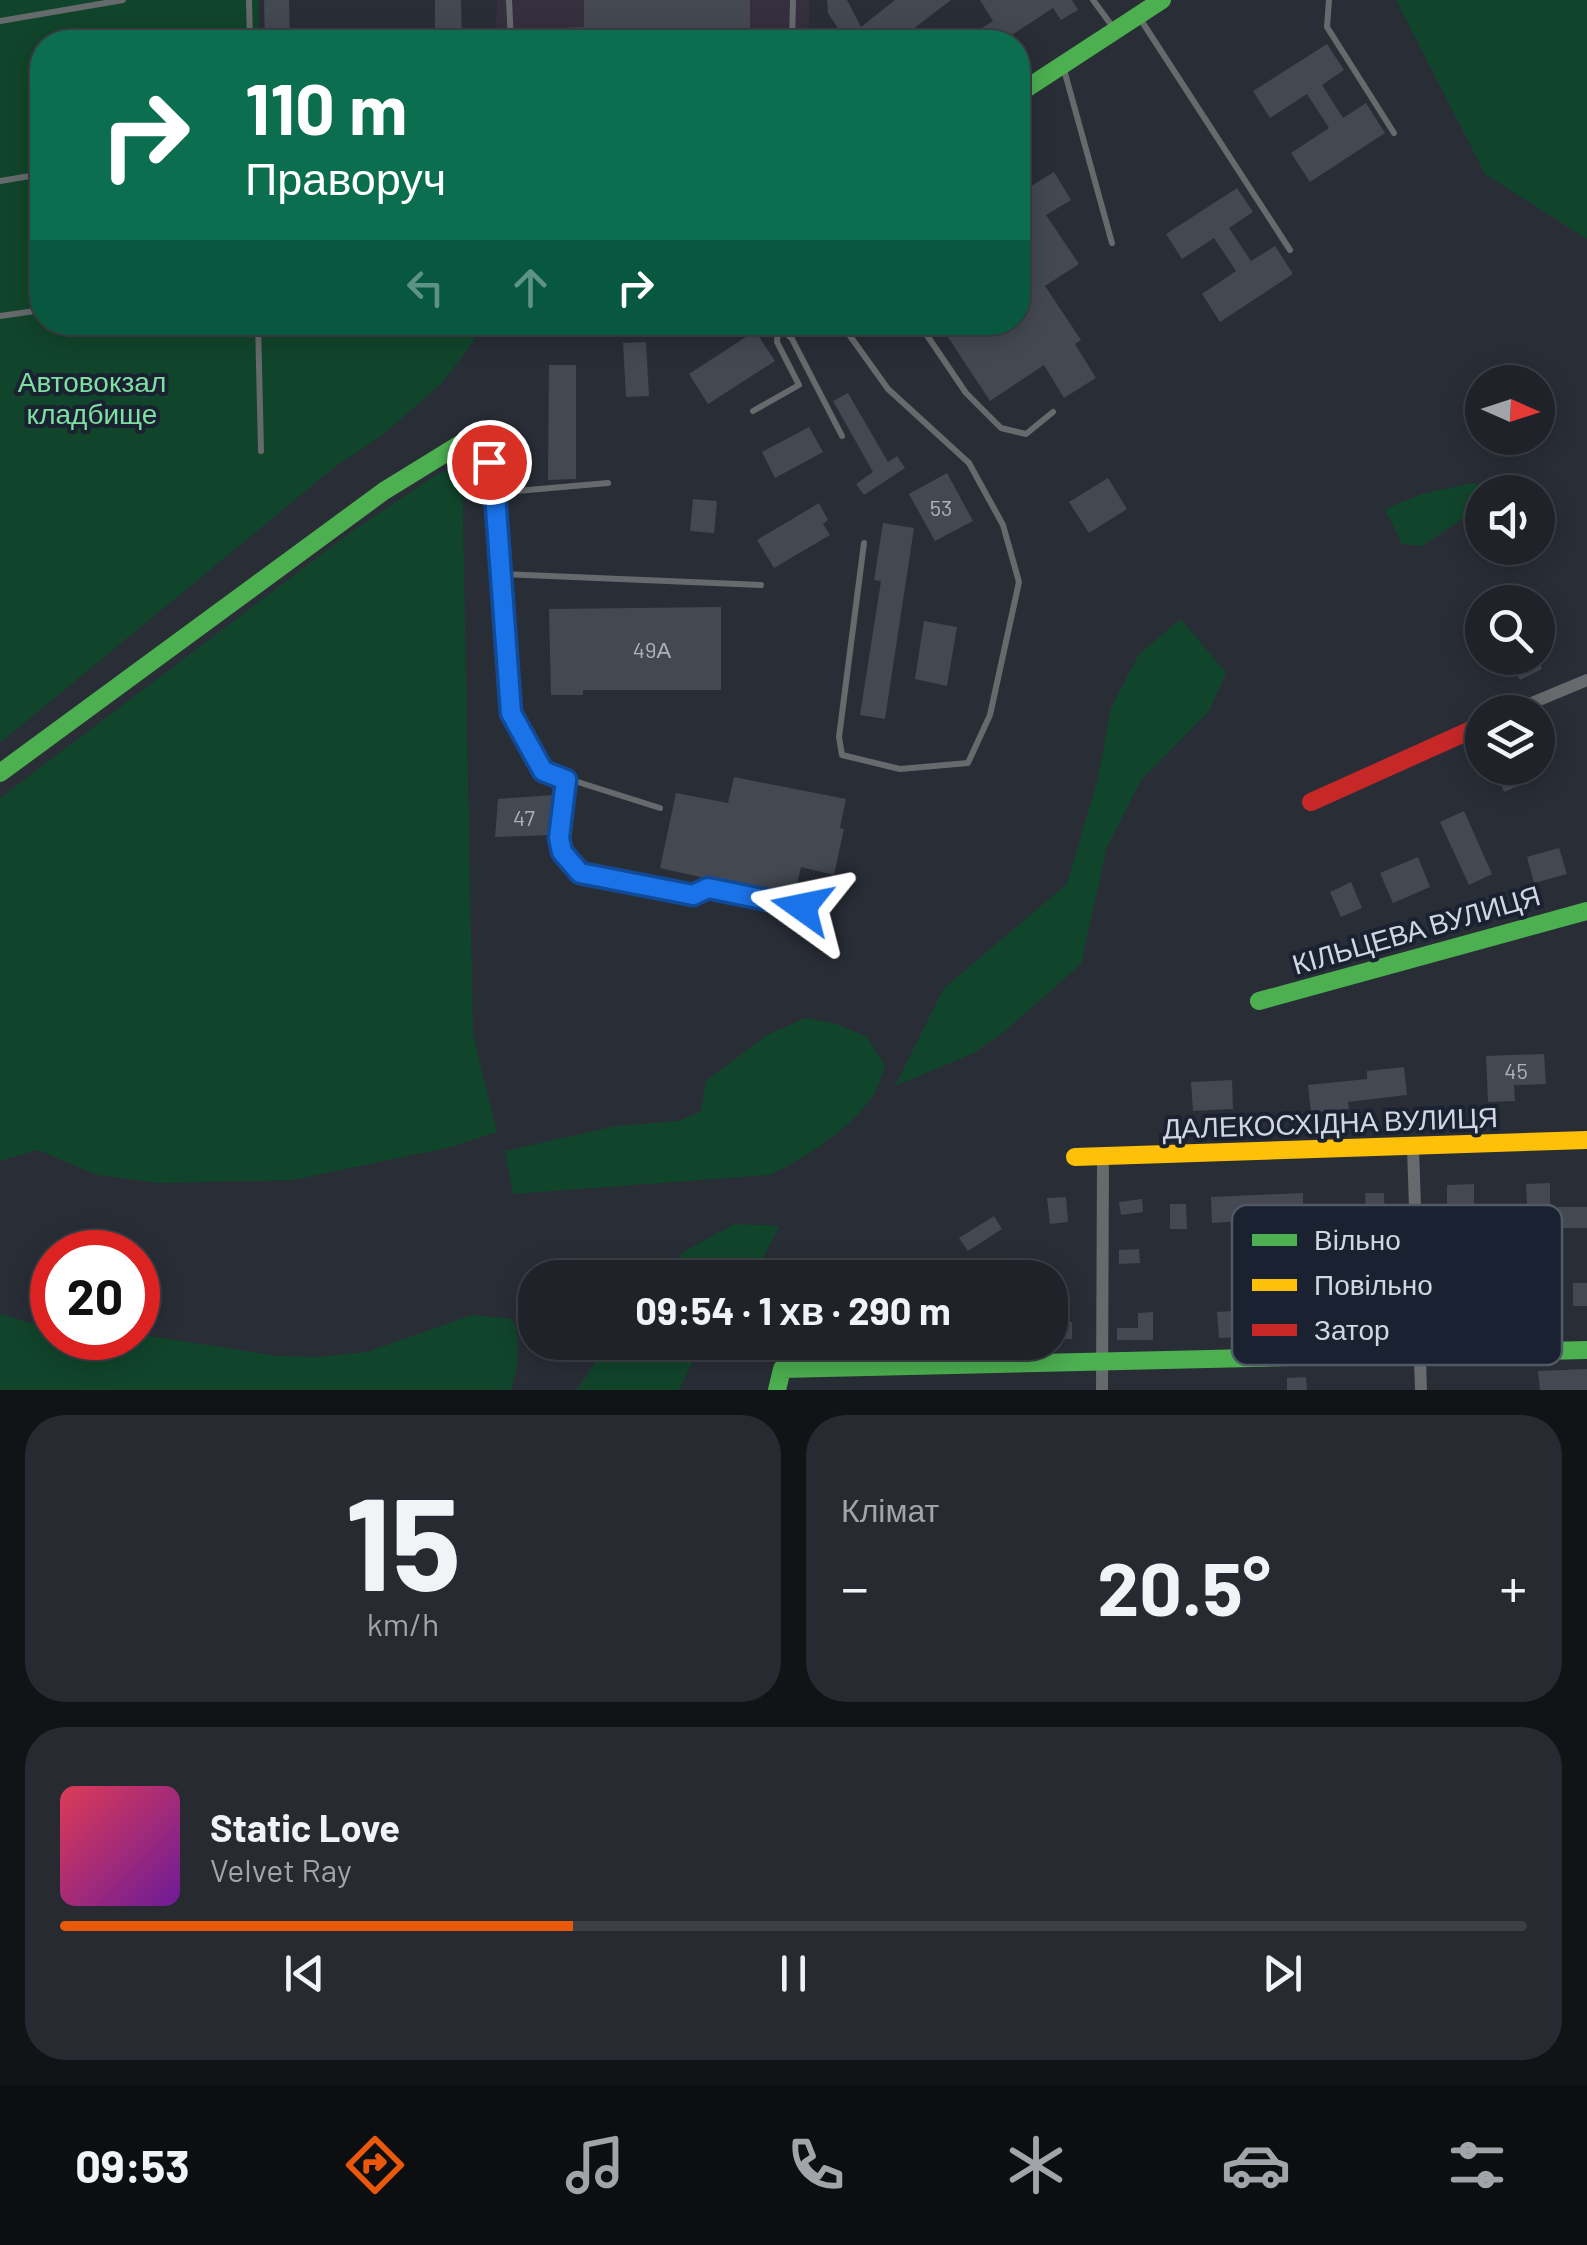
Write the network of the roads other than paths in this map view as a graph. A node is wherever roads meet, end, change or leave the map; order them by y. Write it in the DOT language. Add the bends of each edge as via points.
graph roads {
  1 [pos="123,0"];
  2 [pos="249,0"];
  3 [pos="509,0"];
  4 [pos="793,0"];
  5 [pos="1094,0"];
  6 [pos="1162,0"];
  7 [pos="1329,0"];
  8 [pos="1138,16"];
  9 [pos="0,21"];
  10 [pos="250,30"];
  11 [pos="510,30"];
  12 [pos="792,30"];
  13 [pos="1115,31"];
  14 [pos="1063,65"];
  15 [pos="1030,86"];
  16 [pos="1394,132"];
  17 [pos="30,176"];
  18 [pos="0,181"];
  19 [pos="1112,242"];
  20 [pos="1290,250"];
  21 [pos="30,312"];
  22 [pos="0,316"];
  23 [pos="258,335"];
  24 [pos="777,335"];
  25 [pos="787,335"];
  26 [pos="849,335"];
  27 [pos="927,335"];
  28 [pos="753,411"];
  29 [pos="1053,412"];
  30 [pos="483,430"];
  31 [pos="842,436"];
  32 [pos="261,452"];
  33 [pos="608,484"];
  34 [pos="495,494"];
  35 [pos="864,543"];
  36 [pos="500,574"];
  37 [pos="762,585"];
  38 [pos="1587,680"];
  39 [pos="1551,695"];
  40 [pos="1465,733"];
  41 [pos="0,773"];
  42 [pos="566,780"];
  43 [pos="1312,802"];
  44 [pos="660,808"];
  45 [pos="802,907"];
  46 [pos="1587,911"];
  47 [pos="1259,1001"];
  48 [pos="1587,1140"];
  49 [pos="1413,1147"];
  50 [pos="1075,1157"];
  51 [pos="1103,1157"];
  52 [pos="1415,1205"];
  53 [pos="1587,1350"];
  54 [pos="1562,1351"];
  55 [pos="1232,1360"];
  56 [pos="1102,1364"];
  57 [pos="777,1390"];
  58 [pos="1102,1390"];
  1 -- 9 [label="lane"];
  2 -- 10 [label="lane"];
  3 -- 11 [label="lane"];
  4 -- 12 [label="lane"];
  5 -- 13 [label="lane"];
  6 -- 8 [label="street"];
  7 -- 16 [label="lane" via="1327,27"];
  8 -- 13 [label="street"];
  8 -- 20 [label="lane"];
  13 -- 14 [label="street"];
  14 -- 15 [label="street"];
  14 -- 19 [label="lane"];
  17 -- 18 [label="lane"];
  21 -- 22 [label="lane"];
  23 -- 32 [label="lane"];
  24 -- 28 [label="lane" via="799,385"];
  25 -- 31 [label="lane"];
  26 -- 35 [label="lane" via="888,389 968,463 1003,525 1019,582 990,714 968,763 900,769 842,754 838,736"];
  27 -- 29 [label="lane" via="966,393 1001,428 1026,434"];
  30 -- 34 [label="lane"];
  30 -- 41 [label="street" via="384,492"];
  33 -- 34 [label="lane"];
  34 -- 36 [label="lane"];
  36 -- 37 [label="lane"];
  36 -- 42 [label="lane" via="511,713 543,771"];
  38 -- 39 [label="street"];
  40 -- 43 [label="street"];
  42 -- 44 [label="lane"];
  42 -- 45 [label="lane" via="559,838 580,873"];
  46 -- 47 [label="street, КІЛЬЦЕВА ВУЛИЦЯ"];
  48 -- 49 [label="street, ДАЛЕКОСХІДНА ВУЛИЦЯ"];
  49 -- 51 [label="street, ДАЛЕКОСХІДНА ВУЛИЦЯ"];
  49 -- 52 [label="street"];
  50 -- 51 [label="street, ДАЛЕКОСХІДНА ВУЛИЦЯ"];
  51 -- 56 [label="street"];
  53 -- 54 [label="street"];
  55 -- 56 [label="street"];
  56 -- 57 [label="street" via="782,1369"];
  56 -- 58 [label="street"];
}
